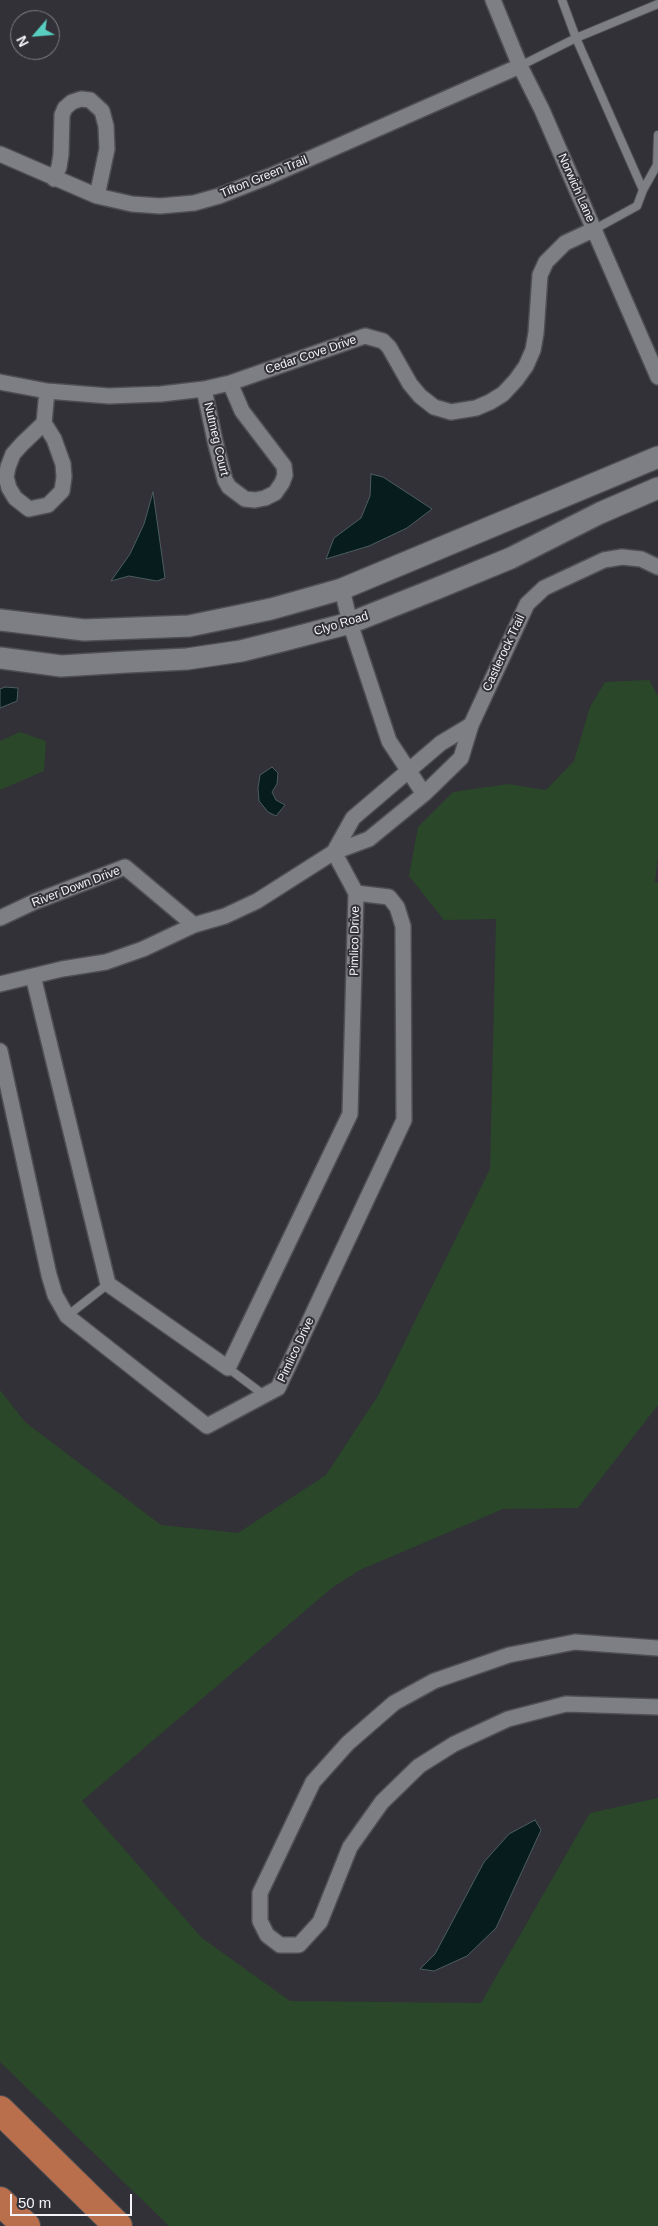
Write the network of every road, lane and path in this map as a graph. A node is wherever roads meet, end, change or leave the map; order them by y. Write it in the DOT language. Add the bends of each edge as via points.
graph roads {
  1 [pos="494,0"];
  2 [pos="562,0"];
  3 [pos="658,4"];
  4 [pos="576,38"];
  5 [pos="520,66"];
  6 [pos="658,135"];
  7 [pos="0,154"];
  8 [pos="54,179"];
  9 [pos="644,190"];
  10 [pos="97,196"];
  11 [pos="595,229"];
  12 [pos="658,377"];
  13 [pos="0,382"];
  14 [pos="230,383"];
  15 [pos="204,389"];
  16 [pos="47,391"];
  17 [pos="44,423"];
  18 [pos="658,458"];
  19 [pos="658,488"];
  20 [pos="658,566"];
  21 [pos="342,589"];
  22 [pos="0,620"];
  23 [pos="350,623"];
  24 [pos="0,658"];
  25 [pos="470,725"];
  26 [pos="409,771"];
  27 [pos="424,794"];
  28 [pos="334,852"];
  29 [pos="356,893"];
  30 [pos="0,918"];
  31 [pos="194,925"];
  32 [pos="33,976"];
  33 [pos="0,984"];
  34 [pos="0,1051"];
  35 [pos="108,1284"];
  36 [pos="67,1316"];
  37 [pos="228,1368"];
  38 [pos="264,1395"];
  39 [pos="658,1648"];
  40 [pos="658,1707"];
  41 [pos="0,2110"];
  42 [pos="0,2201"];
  43 [pos="26,2226"];
  44 [pos="118,2226"];
  1 -- 5 [label="street, Norwich Lane"];
  2 -- 4 [label="lane"];
  3 -- 4 [label="lane"];
  4 -- 5 [label="lane"];
  4 -- 9 [label="lane"];
  5 -- 10 [label="street, Tifton Green Trail" via="219,196 194,203 160,206"];
  5 -- 11 [label="street, Norwich Lane"];
  6 -- 9 [label="lane" via="657,165"];
  7 -- 8 [label="street, Tifton Green Trail"];
  8 -- 10 [label="street, Tifton Green Trail"];
  8 -- 10 [label="street" via="61,154 62,115 72,102 90,100 102,111 107,134"];
  9 -- 11 [label="lane" via="638,206"];
  11 -- 12 [label="street, Norwich Lane"];
  11 -- 14 [label="street, Cedar Cove Drive" via="565,243 546,262 540,275 533,350 516,380 490,402 451,412 434,407 410,384 389,347 383,341 365,336"];
  13 -- 16 [label="street, Cedar Cove Drive"];
  14 -- 15 [label="street, Cedar Cove Drive"];
  14 -- 15 [label="street, Nutmeg Court" via="242,411 284,466 282,483 275,493 265,498 245,499 236,494 225,480"];
  15 -- 16 [label="street, Cedar Cove Drive" via="109,396"];
  16 -- 17 [label="street"];
  17 -- 17 [label="street" via="63,464 62,491 48,505 29,509 15,498 6,477 13,454"];
  18 -- 21 [label="street"];
  19 -- 23 [label="street, Clyo Road" via="600,513 512,558"];
  20 -- 25 [label="street, Castlerock Trail" via="641,558 604,560 544,588 527,604"];
  21 -- 22 [label="street" via="271,609 189,626 84,630"];
  21 -- 23 [label="street"];
  23 -- 24 [label="street, Clyo Road" via="241,651 187,659 61,666"];
  23 -- 26 [label="street" via="389,741"];
  25 -- 26 [label="street" via="441,743"];
  25 -- 27 [label="street, Castlerock Trail" via="461,758"];
  26 -- 27 [label="street"];
  26 -- 28 [label="street" via="353,818"];
  27 -- 28 [label="street" via="369,839"];
  28 -- 29 [label="street, Pimlico Drive"];
  28 -- 31 [label="street" via="257,901 225,916"];
  29 -- 37 [label="street, Pimlico Drive" via="350,1114"];
  29 -- 38 [label="street, Pimlico Drive" via="389,897 397,907 403,926 404,1120 278,1388"];
  30 -- 31 [label="street, River Down Drive" via="125,867"];
  31 -- 32 [label="street" via="106,962"];
  32 -- 33 [label="street"];
  32 -- 35 [label="street"];
  34 -- 36 [label="street, Pimlico Drive" via="48,1275"];
  35 -- 36 [label="lane"];
  35 -- 37 [label="street"];
  36 -- 38 [label="street, Pimlico Drive" via="207,1426"];
  37 -- 38 [label="lane"];
  39 -- 40 [label="street" via="575,1642 509,1655 434,1681 394,1703 348,1743 313,1782 260,1894 260,1921 267,1935 280,1945 299,1945 320,1922 350,1847 382,1802 418,1766 454,1744 508,1718 566,1704"];
  41 -- 44 [label="highway"];
  42 -- 43 [label="highway"];
}
